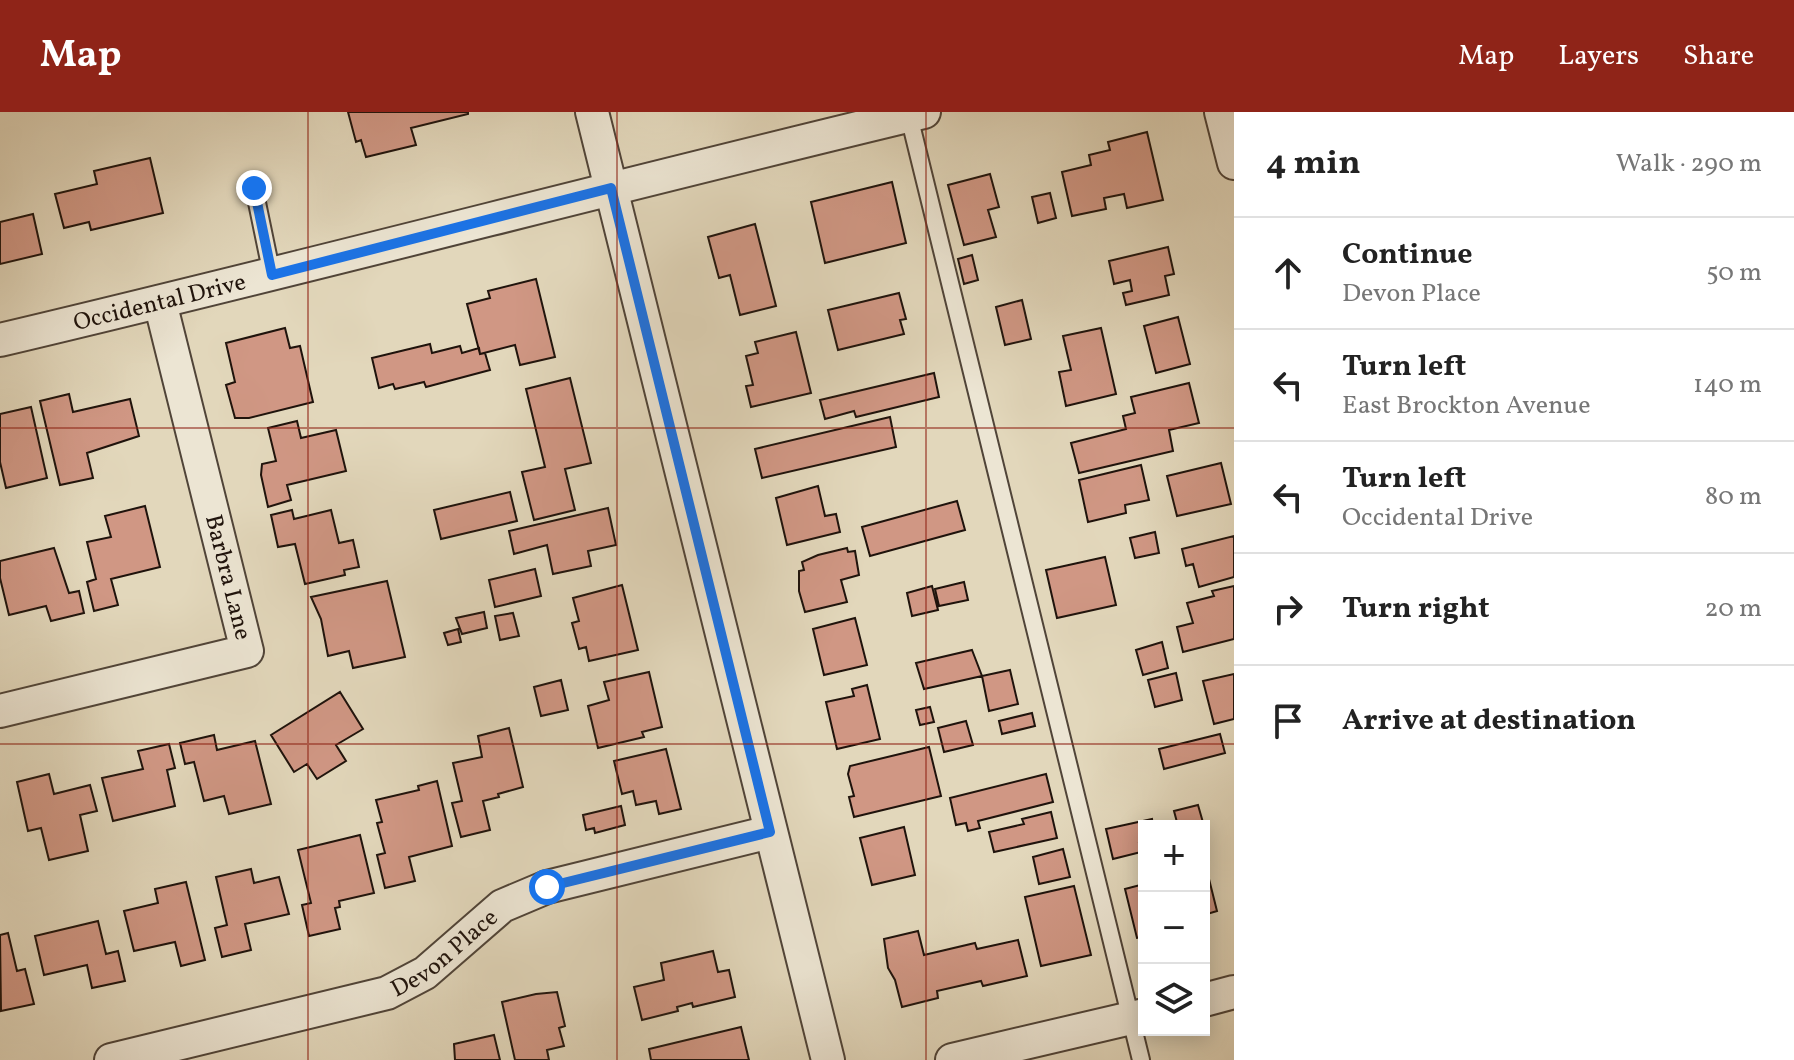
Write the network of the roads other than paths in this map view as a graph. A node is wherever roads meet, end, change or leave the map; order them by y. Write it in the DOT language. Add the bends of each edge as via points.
graph roads {
  1 [pos="592,112"];
  2 [pos="1221,112"];
  3 [pos="914,113"];
  4 [pos="1234,163"];
  5 [pos="254,188"];
  6 [pos="611,188"];
  7 [pos="272,275"];
  8 [pos="160,302"];
  9 [pos="0,340"];
  10 [pos="0,711"];
  11 [pos="770,832"];
  12 [pos="1234,992"];
  13 [pos="1210,998"];
  14 [pos="1137,1016"];
  15 [pos="111,1060"];
  16 [pos="828,1060"];
  17 [pos="952,1060"];
  18 [pos="1141,1060"];
  1 -- 6 [label="street"];
  2 -- 4 [label="street"];
  3 -- 6 [label="street, Occidental Drive"];
  3 -- 14 [label="lane"];
  5 -- 7 [label="lane"];
  6 -- 7 [label="street, Occidental Drive"];
  6 -- 11 [label="street"];
  7 -- 8 [label="street, Occidental Drive"];
  8 -- 9 [label="street, Occidental Drive"];
  8 -- 10 [label="street, Barbra Lane" via="247,651"];
  11 -- 15 [label="street, Devon Place" via="547,887 502,906 425,973 387,993"];
  11 -- 16 [label="street"];
  12 -- 13 [label="street"];
  14 -- 17 [label="street"];
  14 -- 18 [label="lane"];
}
